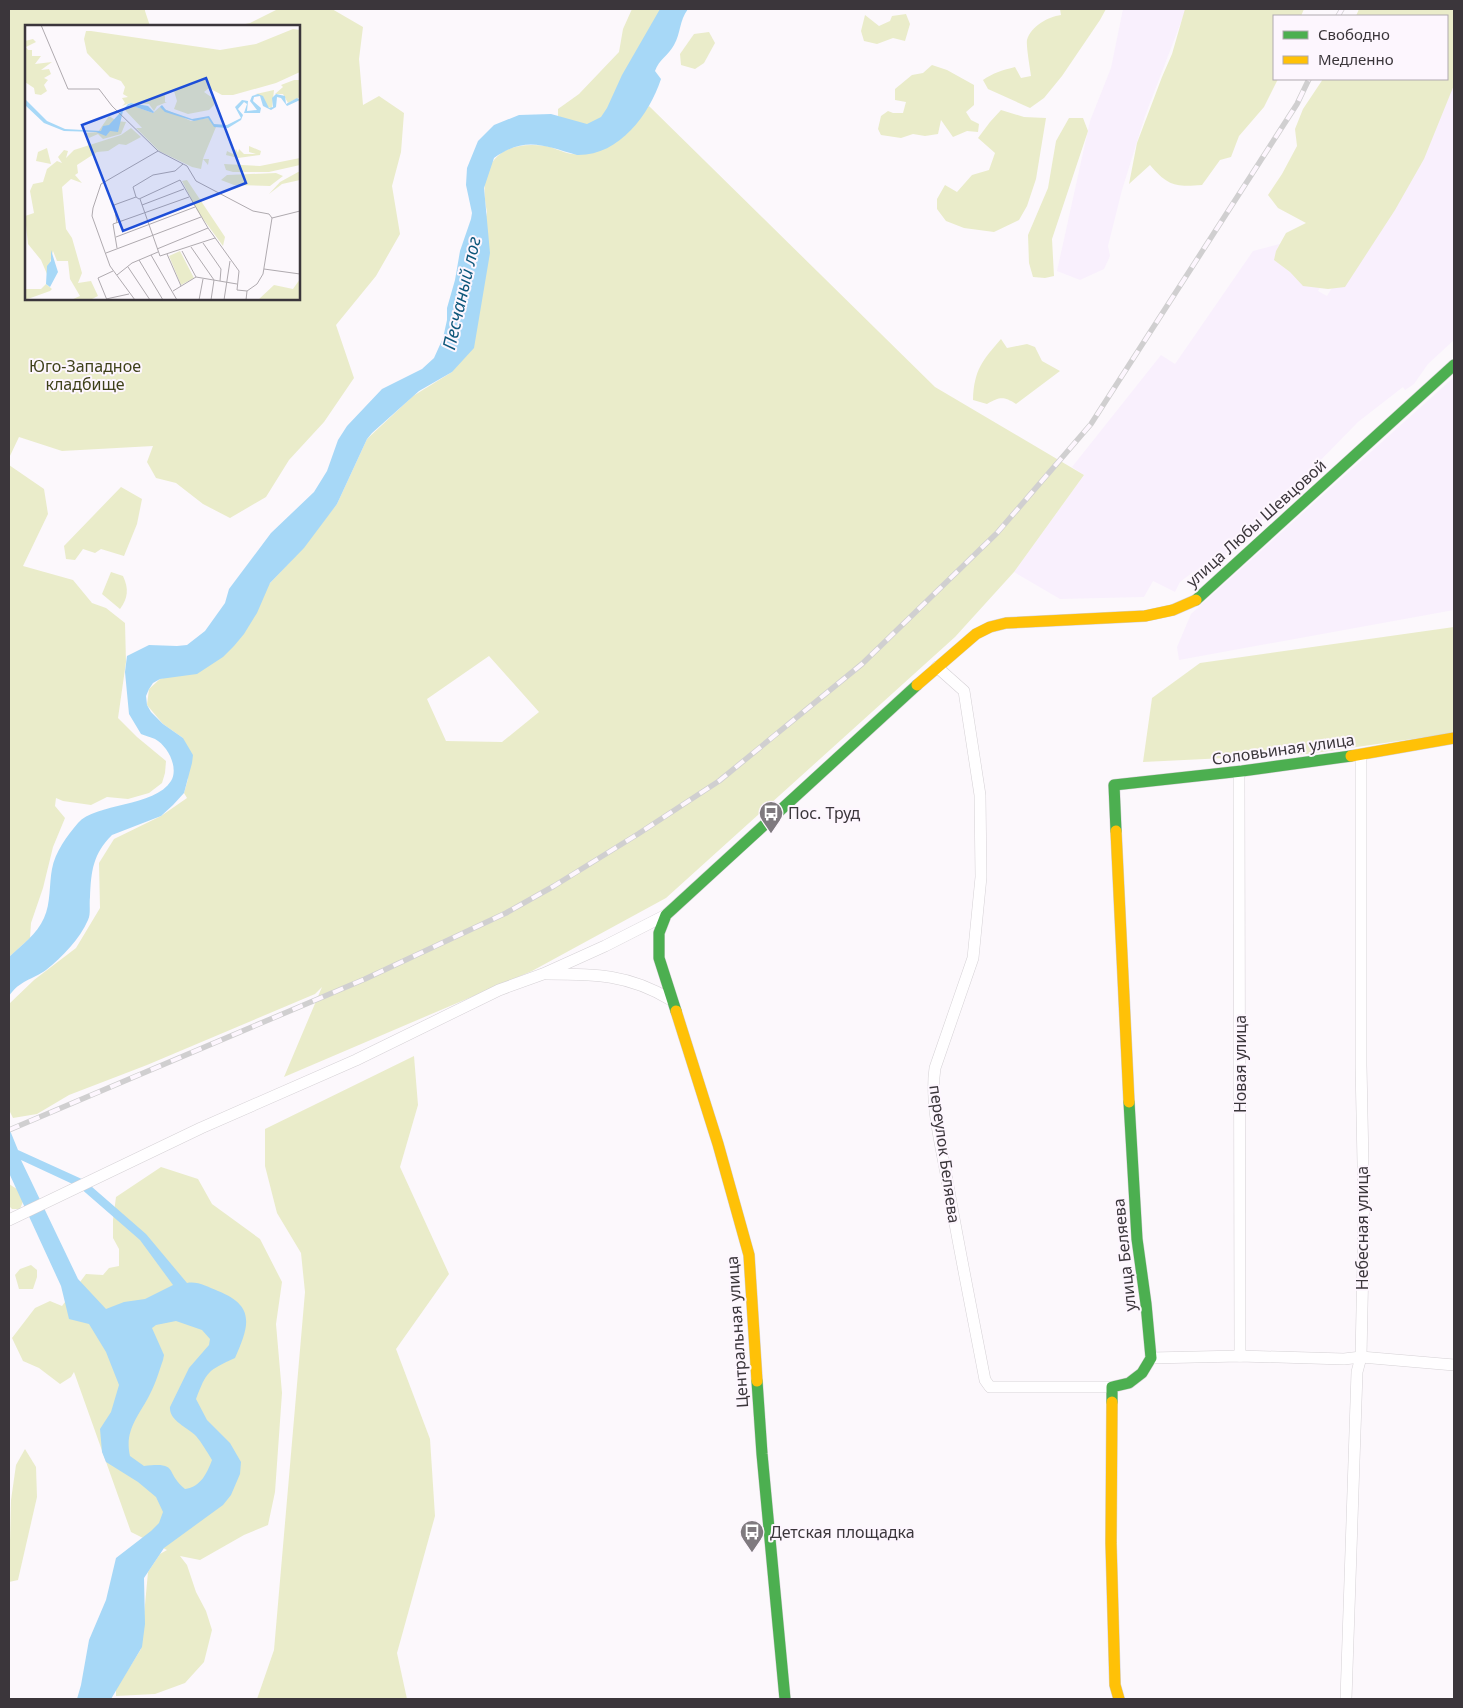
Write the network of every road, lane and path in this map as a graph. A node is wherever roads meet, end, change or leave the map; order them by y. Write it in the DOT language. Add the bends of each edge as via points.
graph roads {
  1 [pos="1454,365"];
  2 [pos="936,667"];
  3 [pos="1454,738"];
  4 [pos="1361,755"];
  5 [pos="1239,772"];
  6 [pos="1114,785"];
  7 [pos="666,914"];
  8 [pos="543,974"];
  9 [pos="671,1000"];
  10 [pos="9,1220"];
  11 [pos="1240,1356"];
  12 [pos="1361,1357"];
  13 [pos="1151,1358"];
  14 [pos="1454,1365"];
  15 [pos="1112,1388"];
  16 [pos="785,1699"];
  17 [pos="1119,1699"];
  18 [pos="1346,1699"];
  1 -- 2 [label="street, улица Любы Шевцовой" via="1190,604 1164,613 1133,617 1006,623 976,634"];
  2 -- 7 [label="street, улица Любы Шевцовой"];
  2 -- 15 [label="street, переулок Беляева" via="964,691 980,795 982,877 973,958 933,1081 938,1130 985,1380 990,1388"];
  3 -- 4 [label="street, Соловьиная улица"];
  4 -- 5 [label="street, Соловьиная улица"];
  4 -- 12 [label="street, Небесная улица" via="1364,1213"];
  5 -- 6 [label="street, Соловьиная улица"];
  5 -- 11 [label="street, Новая улица"];
  6 -- 13 [label="street, улица Беляева" via="1137,1239"];
  7 -- 8 [label="street"];
  7 -- 9 [label="street, Центральная улица" via="661,924 658,947"];
  8 -- 9 [label="street" via="591,974 636,982"];
  8 -- 10 [label="street" via="499,990 356,1060 200,1128"];
  9 -- 16 [label="street, Центральная улица" via="718,1144 749,1255 762,1454"];
  11 -- 12 [label="street"];
  11 -- 13 [label="street"];
  12 -- 14 [label="street"];
  12 -- 18 [label="street, Небесная улица" via="1357,1372"];
  13 -- 15 [label="street" via="1142,1373 1130,1383"];
  15 -- 17 [label="street" via="1111,1543 1115,1685"];
}
